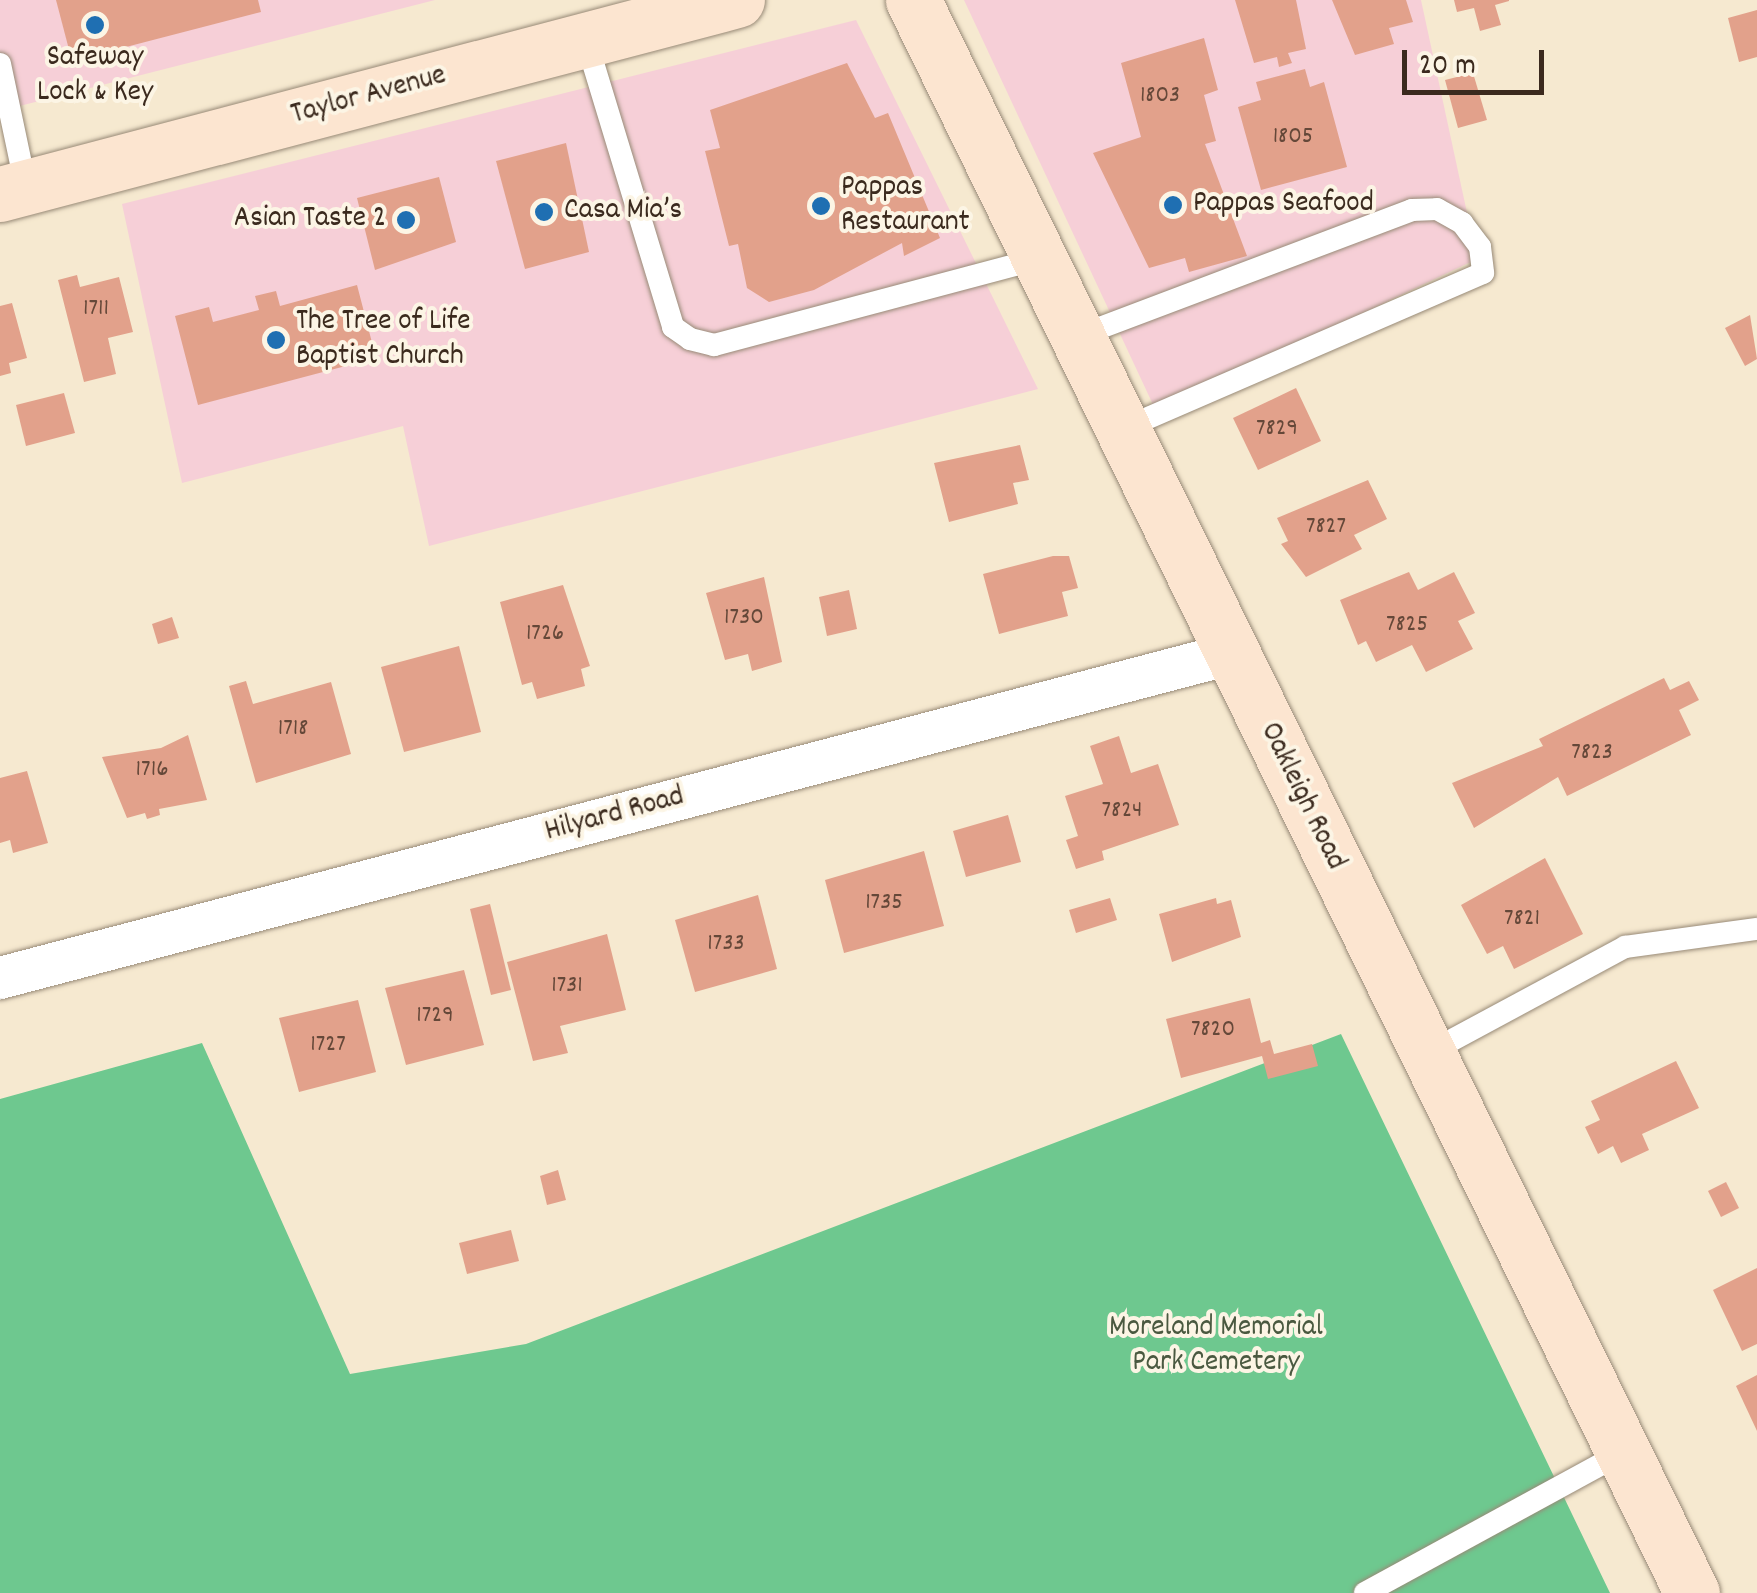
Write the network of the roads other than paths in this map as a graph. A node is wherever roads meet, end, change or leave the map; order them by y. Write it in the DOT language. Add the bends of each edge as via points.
graph roads {
  1 [pos="737,0"];
  2 [pos="912,0"];
  3 [pos="586,40"];
  4 [pos="0,64"];
  5 [pos="13,191"];
  6 [pos="1038,259"];
  7 [pos="1076,337"];
  8 [pos="1121,430"];
  9 [pos="1230,654"];
  10 [pos="1757,929"];
  11 [pos="0,978"];
  12 [pos="1427,1054"];
  13 [pos="1624,1452"];
  14 [pos="1365,1593"];
  15 [pos="1692,1593"];
  1 -- 3 [label="street, Taylor Avenue"];
  2 -- 6 [label="street, Oakleigh Road"];
  3 -- 5 [label="street, Taylor Avenue"];
  3 -- 6 [label="lane" via="673,327 690,339 714,346"];
  4 -- 5 [label="lane"];
  6 -- 7 [label="street, Oakleigh Road"];
  7 -- 8 [label="street, Oakleigh Road"];
  7 -- 8 [label="lane" via="1412,210 1437,209 1462,223 1480,247 1483,273"];
  8 -- 9 [label="street, Oakleigh Road"];
  9 -- 11 [label="street, Hilyard Road"];
  9 -- 12 [label="street, Oakleigh Road"];
  10 -- 12 [label="lane" via="1626,948"];
  12 -- 13 [label="street, Oakleigh Road"];
  13 -- 14 [label="lane"];
  13 -- 15 [label="street, Oakleigh Road"];
}
